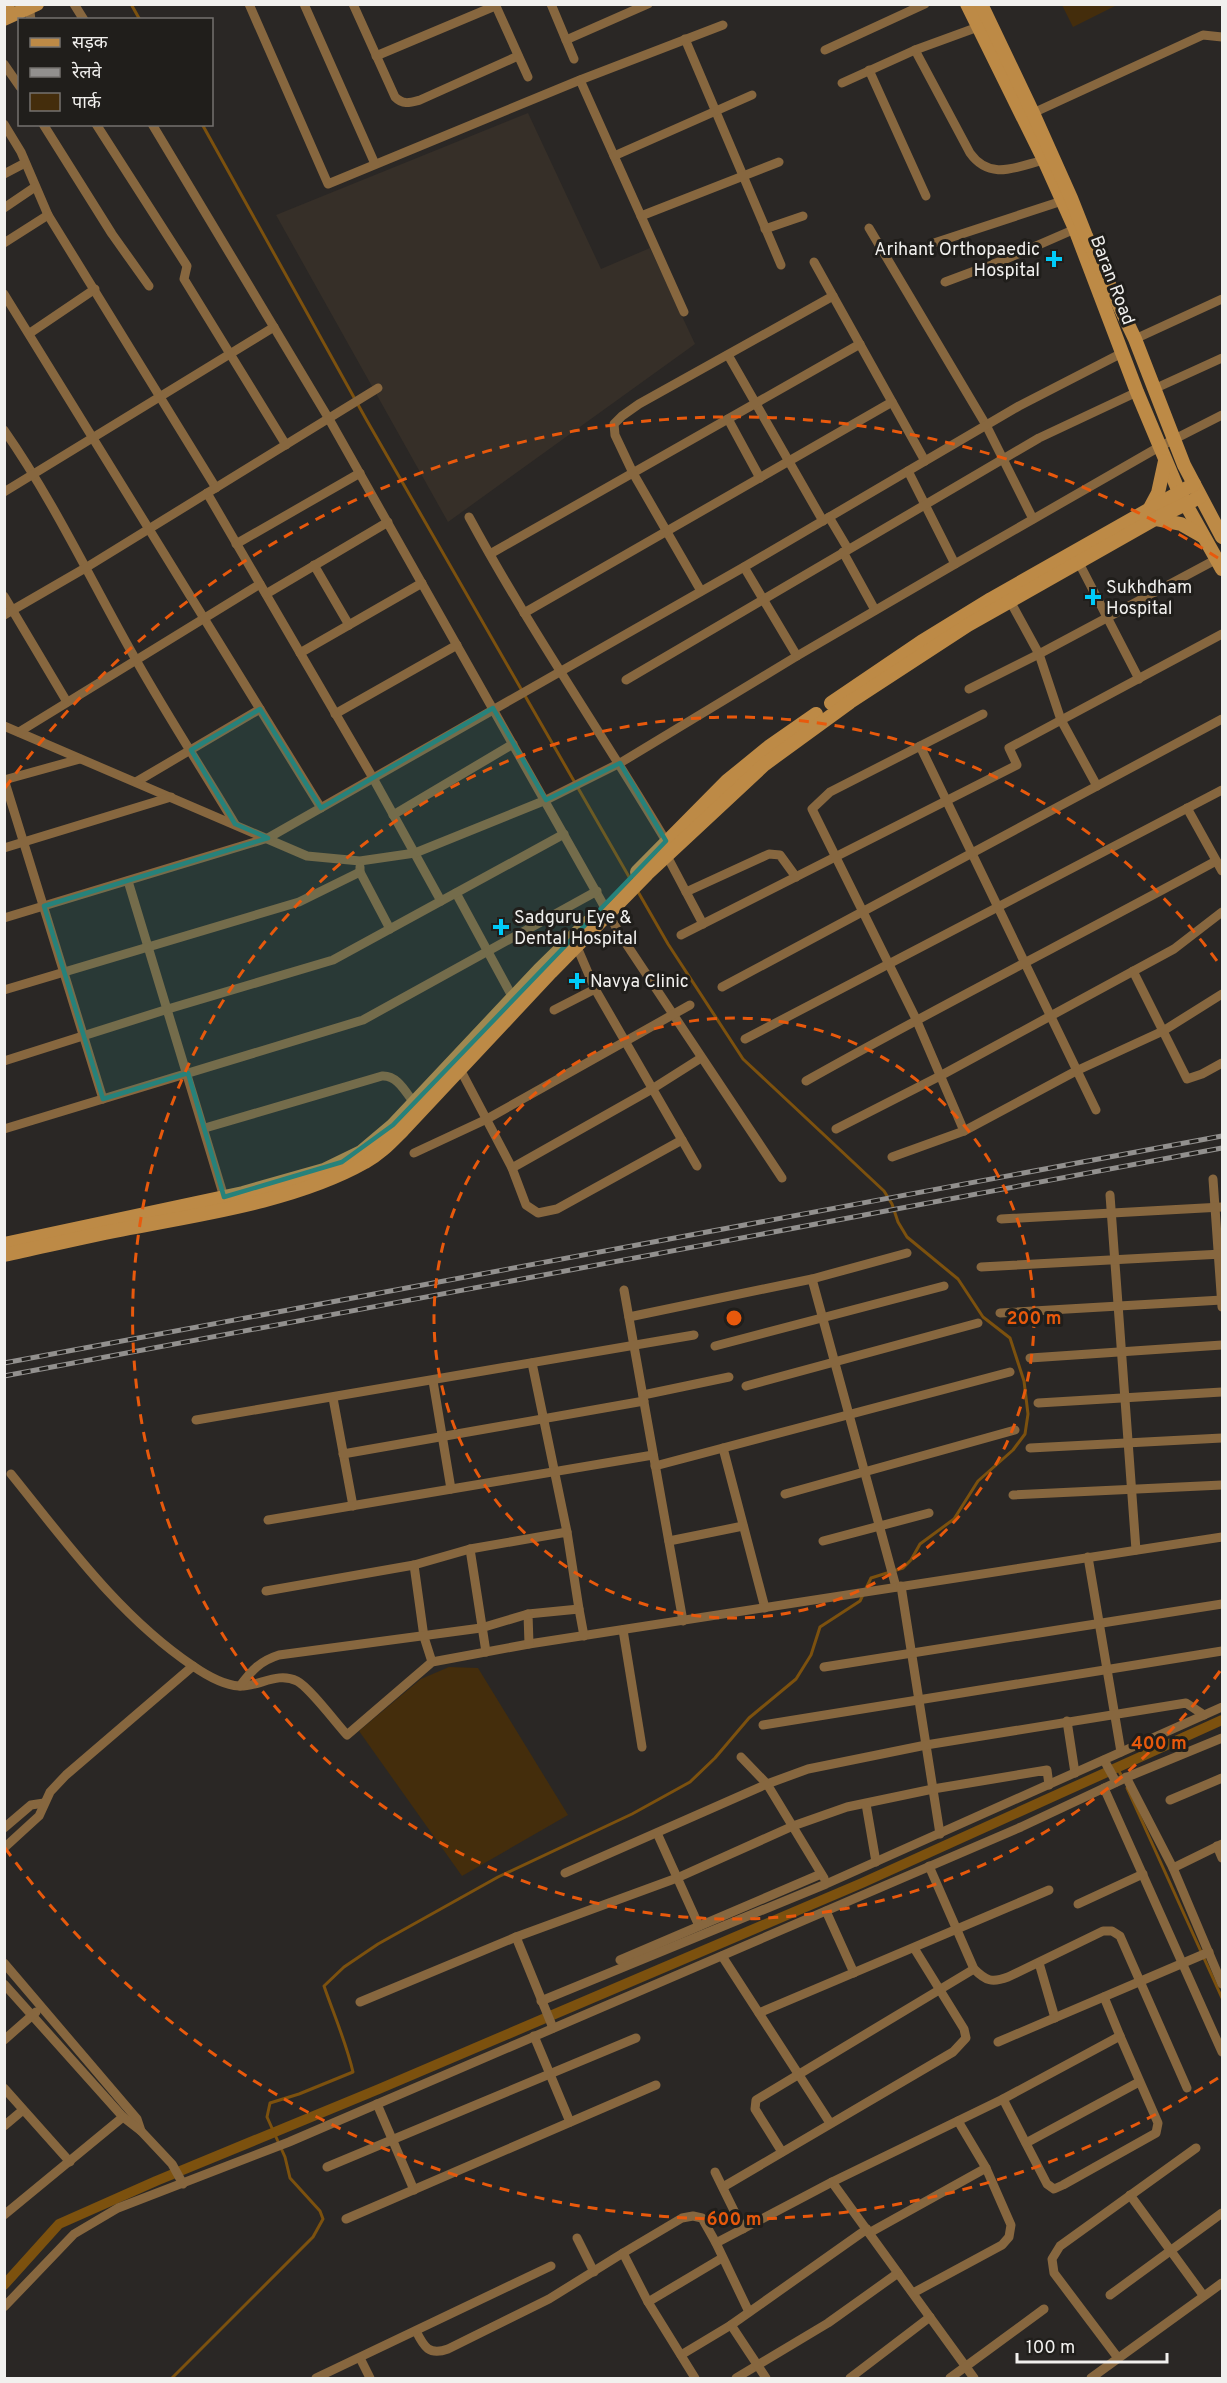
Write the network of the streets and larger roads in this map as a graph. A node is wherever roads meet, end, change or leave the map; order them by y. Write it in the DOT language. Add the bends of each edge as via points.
graph roads {
  1 [pos="74,4"];
  2 [pos="249,4"];
  3 [pos="304,4"];
  4 [pos="353,4"];
  5 [pos="551,4"];
  6 [pos="925,4"];
  7 [pos="967,4"];
  8 [pos="981,4"];
  9 [pos="495,5"];
  10 [pos="642,6"];
  11 [pos="31,9"];
  12 [pos="83,18"];
  13 [pos="4,19"];
  14 [pos="723,25"];
  15 [pos="978,27"];
  16 [pos="1222,38"];
  17 [pos="685,39"];
  18 [pos="566,40"];
  19 [pos="825,50"];
  20 [pos="915,50"];
  21 [pos="376,56"];
  22 [pos="518,56"];
  23 [pos="574,59"];
  24 [pos="4,64"];
  25 [pos="868,70"];
  26 [pos="528,77"];
  27 [pos="580,80"];
  28 [pos="842,83"];
  29 [pos="18,84"];
  30 [pos="752,94"];
  31 [pos="716,111"];
  32 [pos="1032,113"];
  33 [pos="4,124"];
  34 [pos="44,126"];
  35 [pos="97,126"];
  36 [pos="153,126"];
  37 [pos="614,156"];
  38 [pos="1044,160"];
  39 [pos="779,162"];
  40 [pos="25,163"];
  41 [pos="375,165"];
  42 [pos="4,174"];
  43 [pos="743,175"];
  44 [pos="35,187"];
  45 [pos="927,196"];
  46 [pos="1067,199"];
  47 [pos="4,208"];
  48 [pos="48,215"];
  49 [pos="640,216"];
  50 [pos="803,216"];
  51 [pos="869,228"];
  52 [pos="765,229"];
  53 [pos="1075,229"];
  54 [pos="4,243"];
  55 [pos="930,244"];
  56 [pos="814,262"];
  57 [pos="780,265"];
  58 [pos="945,282"];
  59 [pos="149,286"];
  60 [pos="95,290"];
  61 [pos="4,294"];
  62 [pos="833,296"];
  63 [pos="1222,299"];
  64 [pos="684,312"];
  65 [pos="274,327"];
  66 [pos="30,333"];
  67 [pos="1135,339"];
  68 [pos="860,344"];
  69 [pos="231,353"];
  70 [pos="1122,353"];
  71 [pos="728,355"];
  72 [pos="1222,358"];
  73 [pos="378,388"];
  74 [pos="1154,389"];
  75 [pos="1137,392"];
  76 [pos="160,396"];
  77 [pos="892,402"];
  78 [pos="756,403"];
  79 [pos="1222,415"];
  80 [pos="329,418"];
  81 [pos="728,419"];
  82 [pos="986,425"];
  83 [pos="4,430"];
  84 [pos="94,437"];
  85 [pos="1175,440"];
  86 [pos="286,445"];
  87 [pos="1160,447"];
  88 [pos="1003,459"];
  89 [pos="789,461"];
  90 [pos="925,461"];
  91 [pos="1165,461"];
  92 [pos="908,471"];
  93 [pos="360,473"];
  94 [pos="633,473"];
  95 [pos="33,474"];
  96 [pos="760,478"];
  97 [pos="216,488"];
  98 [pos="1197,490"];
  99 [pos="4,492"];
  100 [pos="207,493"];
  101 [pos="1182,498"];
  102 [pos="926,504"];
  103 [pos="1152,514"];
  104 [pos="469,517"];
  105 [pos="826,519"];
  106 [pos="1033,519"];
  107 [pos="388,522"];
  108 [pos="150,528"];
  109 [pos="667,531"];
  110 [pos="1204,537"];
  111 [pos="1222,537"];
  112 [pos="236,544"];
  113 [pos="846,551"];
  114 [pos="490,554"];
  115 [pos="1078,563"];
  116 [pos="955,564"];
  117 [pos="1220,564"];
  118 [pos="314,565"];
  119 [pos="87,567"];
  120 [pos="744,567"];
  121 [pos="422,583"];
  122 [pos="260,584"];
  123 [pos="701,591"];
  124 [pos="266,594"];
  125 [pos="4,596"];
  126 [pos="763,599"];
  127 [pos="1010,601"];
  128 [pos="875,610"];
  129 [pos="8,613"];
  130 [pos="524,613"];
  131 [pos="1106,616"];
  132 [pos="204,618"];
  133 [pos="349,625"];
  134 [pos="1222,634"];
  135 [pos="458,645"];
  136 [pos="300,653"];
  137 [pos="1039,654"];
  138 [pos="797,656"];
  139 [pos="136,660"];
  140 [pos="559,672"];
  141 [pos="1139,679"];
  142 [pos="626,680"];
  143 [pos="969,689"];
  144 [pos="66,702"];
  145 [pos="493,708"];
  146 [pos="260,709"];
  147 [pos="335,714"];
  148 [pos="983,714"];
  149 [pos="1222,718"];
  150 [pos="1061,720"];
  151 [pos="4,726"];
  152 [pos="19,732"];
  153 [pos="513,744"];
  154 [pos="920,746"];
  155 [pos="191,750"];
  156 [pos="80,759"];
  157 [pos="620,763"];
  158 [pos="373,778"];
  159 [pos="5,780"];
  160 [pos="136,782"];
  161 [pos="1097,786"];
  162 [pos="1222,790"];
  163 [pos="171,797"];
  164 [pos="546,800"];
  165 [pos="946,801"];
  166 [pos="321,808"];
  167 [pos="1187,808"];
  168 [pos="393,815"];
  169 [pos="235,824"];
  170 [pos="564,834"];
  171 [pos="268,838"];
  172 [pos="666,841"];
  173 [pos="24,843"];
  174 [pos="4,848"];
  175 [pos="415,853"];
  176 [pos="973,854"];
  177 [pos="667,856"];
  178 [pos="836,857"];
  179 [pos="360,861"];
  180 [pos="1216,861"];
  181 [pos="1222,871"];
  182 [pos="360,872"];
  183 [pos="643,872"];
  184 [pos="796,877"];
  185 [pos="128,880"];
  186 [pos="597,891"];
  187 [pos="686,892"];
  188 [pos="456,893"];
  189 [pos="441,901"];
  190 [pos="44,906"];
  191 [pos="999,908"];
  192 [pos="607,910"];
  193 [pos="863,910"];
  194 [pos="1222,912"];
  195 [pos="4,918"];
  196 [pos="703,924"];
  197 [pos="390,929"];
  198 [pos="681,935"];
  199 [pos="149,946"];
  200 [pos="577,947"];
  201 [pos="487,952"];
  202 [pos="890,964"];
  203 [pos="1026,964"];
  204 [pos="1133,971"];
  205 [pos="64,972"];
  206 [pos="722,987"];
  207 [pos="595,989"];
  208 [pos="4,990"];
  209 [pos="1222,994"];
  210 [pos="513,998"];
  211 [pos="690,1005"];
  212 [pos="168,1009"];
  213 [pos="554,1010"];
  214 [pos="672,1014"];
  215 [pos="1050,1016"];
  216 [pos="916,1019"];
  217 [pos="1163,1031"];
  218 [pos="84,1036"];
  219 [pos="745,1039"];
  220 [pos="624,1040"];
  221 [pos="700,1058"];
  222 [pos="4,1061"];
  223 [pos="1222,1062"];
  224 [pos="460,1069"];
  225 [pos="1076,1071"];
  226 [pos="188,1073"];
  227 [pos="940,1076"];
  228 [pos="806,1081"];
  229 [pos="652,1089"];
  230 [pos="103,1099"];
  231 [pos="414,1103"];
  232 [pos="1096,1110"];
  233 [pos="487,1119"];
  234 [pos="205,1128"];
  235 [pos="4,1129"];
  236 [pos="836,1129"];
  237 [pos="964,1131"];
  238 [pos="682,1140"];
  239 [pos="414,1153"];
  240 [pos="892,1157"];
  241 [pos="697,1166"];
  242 [pos="512,1168"];
  243 [pos="782,1178"];
  244 [pos="1213,1179"];
  245 [pos="1110,1195"];
  246 [pos="224,1197"];
  247 [pos="1219,1207"];
  248 [pos="1111,1213"];
  249 [pos="1001,1219"];
  250 [pos="4,1244"];
  251 [pos="907,1252"];
  252 [pos="1220,1254"];
  253 [pos="4,1255"];
  254 [pos="1115,1260"];
  255 [pos="981,1267"];
  256 [pos="812,1279"];
  257 [pos="944,1286"];
  258 [pos="624,1290"];
  259 [pos="1222,1300"];
  260 [pos="1118,1306"];
  261 [pos="1222,1307"];
  262 [pos="1000,1313"];
  263 [pos="629,1317"];
  264 [pos="823,1319"];
  265 [pos="978,1323"];
  266 [pos="694,1335"];
  267 [pos="1222,1345"];
  268 [pos="634,1346"];
  269 [pos="715,1346"];
  270 [pos="1121,1352"];
  271 [pos="1030,1358"];
  272 [pos="835,1363"];
  273 [pos="532,1364"];
  274 [pos="1010,1372"];
  275 [pos="729,1377"];
  276 [pos="433,1381"];
  277 [pos="746,1386"];
  278 [pos="1222,1392"];
  279 [pos="333,1398"];
  280 [pos="643,1398"];
  281 [pos="1125,1398"];
  282 [pos="1038,1403"];
  283 [pos="849,1416"];
  284 [pos="542,1419"];
  285 [pos="196,1420"];
  286 [pos="1015,1430"];
  287 [pos="442,1437"];
  288 [pos="1222,1438"];
  289 [pos="1128,1443"];
  290 [pos="723,1448"];
  291 [pos="1030,1448"];
  292 [pos="343,1454"];
  293 [pos="653,1455"];
  294 [pos="655,1466"];
  295 [pos="864,1471"];
  296 [pos="553,1472"];
  297 [pos="11,1474"];
  298 [pos="1222,1485"];
  299 [pos="452,1489"];
  300 [pos="1131,1489"];
  301 [pos="785,1494"];
  302 [pos="1012,1496"];
  303 [pos="353,1506"];
  304 [pos="929,1513"];
  305 [pos="268,1520"];
  306 [pos="743,1526"];
  307 [pos="879,1526"];
  308 [pos="567,1532"];
  309 [pos="1222,1537"];
  310 [pos="669,1541"];
  311 [pos="823,1541"];
  312 [pos="470,1549"];
  313 [pos="1136,1550"];
  314 [pos="1088,1557"];
  315 [pos="414,1565"];
  316 [pos="898,1587"];
  317 [pos="266,1591"];
  318 [pos="1222,1605"];
  319 [pos="579,1608"];
  320 [pos="765,1608"];
  321 [pos="528,1614"];
  322 [pos="683,1621"];
  323 [pos="1099,1624"];
  324 [pos="481,1628"];
  325 [pos="622,1630"];
  326 [pos="584,1636"];
  327 [pos="424,1637"];
  328 [pos="529,1644"];
  329 [pos="1222,1651"];
  330 [pos="486,1652"];
  331 [pos="912,1654"];
  332 [pos="432,1662"];
  333 [pos="193,1666"];
  334 [pos="824,1667"];
  335 [pos="1107,1669"];
  336 [pos="240,1686"];
  337 [pos="919,1700"];
  338 [pos="1222,1707"];
  339 [pos="1115,1713"];
  340 [pos="1204,1715"];
  341 [pos="1067,1721"];
  342 [pos="763,1725"];
  343 [pos="1222,1738"];
  344 [pos="926,1745"];
  345 [pos="642,1747"];
  346 [pos="1121,1752"];
  347 [pos="741,1757"];
  348 [pos="1104,1760"];
  349 [pos="1075,1773"];
  350 [pos="1129,1776"];
  351 [pos="1222,1778"];
  352 [pos="767,1784"];
  353 [pos="1049,1785"];
  354 [pos="1110,1785"];
  355 [pos="933,1790"];
  356 [pos="1170,1800"];
  357 [pos="44,1803"];
  358 [pos="866,1803"];
  359 [pos="793,1826"];
  360 [pos="4,1828"];
  361 [pos="657,1833"];
  362 [pos="940,1834"];
  363 [pos="1220,1845"];
  364 [pos="4,1848"];
  365 [pos="1222,1858"];
  366 [pos="876,1862"];
  367 [pos="929,1866"];
  368 [pos="1173,1868"];
  369 [pos="565,1873"];
  370 [pos="822,1874"];
  371 [pos="1143,1874"];
  372 [pos="677,1878"];
  373 [pos="826,1884"];
  374 [pos="1049,1890"];
  375 [pos="1078,1904"];
  376 [pos="826,1911"];
  377 [pos="699,1926"];
  378 [pos="957,1930"];
  379 [pos="516,1937"];
  380 [pos="914,1948"];
  381 [pos="1209,1952"];
  382 [pos="722,1956"];
  383 [pos="620,1960"];
  384 [pos="4,1963"];
  385 [pos="1039,1963"];
  386 [pos="1183,1963"];
  387 [pos="974,1969"];
  388 [pos="1220,1972"];
  389 [pos="854,1973"];
  390 [pos="1140,1981"];
  391 [pos="4,1984"];
  392 [pos="1222,1984"];
  393 [pos="939,1988"];
  394 [pos="1104,1997"];
  395 [pos="360,2002"];
  396 [pos="542,2004"];
  397 [pos="42,2006"];
  398 [pos="759,2013"];
  399 [pos="32,2015"];
  400 [pos="1055,2018"];
  401 [pos="551,2024"];
  402 [pos="534,2036"];
  403 [pos="1120,2036"];
  404 [pos="636,2038"];
  405 [pos="4,2040"];
  406 [pos="998,2042"];
  407 [pos="1222,2052"];
  408 [pos="798,2073"];
  409 [pos="550,2074"];
  410 [pos="1139,2082"];
  411 [pos="656,2085"];
  412 [pos="4,2088"];
  413 [pos="1187,2088"];
  414 [pos="1003,2099"];
  415 [pos="377,2104"];
  416 [pos="23,2110"];
  417 [pos="123,2117"];
  418 [pos="958,2121"];
  419 [pos="570,2122"];
  420 [pos="830,2123"];
  421 [pos="4,2126"];
  422 [pos="141,2131"];
  423 [pos="393,2140"];
  424 [pos="1026,2143"];
  425 [pos="1196,2148"];
  426 [pos="782,2152"];
  427 [pos="70,2162"];
  428 [pos="327,2167"];
  429 [pos="986,2168"];
  430 [pos="715,2172"];
  431 [pos="182,2182"];
  432 [pos="832,2182"];
  433 [pos="723,2187"];
  434 [pos="414,2190"];
  435 [pos="1130,2195"];
  436 [pos="1222,2213"];
  437 [pos="4,2215"];
  438 [pos="346,2219"];
  439 [pos="743,2229"];
  440 [pos="868,2231"];
  441 [pos="577,2238"];
  442 [pos="716,2243"];
  443 [pos="1171,2251"];
  444 [pos="623,2253"];
  445 [pos="722,2258"];
  446 [pos="551,2266"];
  447 [pos="594,2272"];
  448 [pos="898,2273"];
  449 [pos="1222,2283"];
  450 [pos="913,2293"];
  451 [pos="1110,2295"];
  452 [pos="1203,2295"];
  453 [pos="648,2302"];
  454 [pos="4,2307"];
  455 [pos="1044,2309"];
  456 [pos="749,2312"];
  457 [pos="930,2317"];
  458 [pos="731,2325"];
  459 [pos="416,2331"];
  460 [pos="681,2355"];
  461 [pos="360,2358"];
  462 [pos="1118,2358"];
  463 [pos="757,2366"];
  464 [pos="965,2367"];
  465 [pos="316,2379"];
  466 [pos="370,2379"];
  467 [pos="695,2379"];
  468 [pos="736,2379"];
  469 [pos="766,2379"];
  470 [pos="850,2379"];
  471 [pos="950,2379"];
  472 [pos="974,2379"];
  473 [pos="1090,2379"];
  1 -- 12 [label="street"];
  2 -- 41 [label="street" via="328,184"];
  3 -- 41 [label="street"];
  4 -- 21 [label="street"];
  5 -- 18 [label="street"];
  6 -- 19 [label="street"];
  7 -- 15 [label="street, Baran Road"];
  8 -- 32 [label="street, Baran Road"];
  9 -- 21 [label="street"];
  9 -- 22 [label="street"];
  10 -- 18 [label="street"];
  11 -- 13 [label="street"];
  14 -- 17 [label="street"];
  15 -- 20 [label="street"];
  15 -- 38 [label="street, Baran Road"];
  16 -- 32 [label="street" via="1203,35"];
  17 -- 27 [label="street"];
  17 -- 31 [label="street"];
  18 -- 23 [label="street"];
  20 -- 25 [label="street"];
  20 -- 38 [label="street" via="978,164 991,171"];
  21 -- 22 [label="street" via="395,97 408,103"];
  22 -- 26 [label="street"];
  24 -- 29 [label="street"];
  25 -- 28 [label="street"];
  25 -- 45 [label="street"];
  27 -- 37 [label="street"];
  27 -- 41 [label="street"];
  30 -- 31 [label="street"];
  31 -- 37 [label="street"];
  31 -- 43 [label="street"];
  32 -- 46 [label="street, Baran Road"];
  33 -- 40 [label="street"];
  34 -- 59 [label="street"];
  35 -- 69 [label="street" via="187,266 184,279"];
  36 -- 65 [label="street"];
  37 -- 49 [label="street"];
  38 -- 46 [label="street, Baran Road"];
  39 -- 43 [label="street"];
  40 -- 42 [label="street"];
  40 -- 44 [label="street"];
  43 -- 49 [label="street"];
  43 -- 52 [label="street"];
  44 -- 47 [label="street"];
  44 -- 48 [label="street"];
  46 -- 53 [label="street, Baran Road"];
  46 -- 55 [label="street"];
  46 -- 67 [label="street, Baran Road"];
  48 -- 54 [label="street"];
  48 -- 60 [label="street"];
  49 -- 64 [label="street"];
  50 -- 52 [label="street"];
  51 -- 82 [label="street"];
  52 -- 57 [label="street"];
  53 -- 58 [label="street"];
  53 -- 70 [label="street, Baran Road"];
  56 -- 62 [label="street"];
  60 -- 66 [label="street"];
  60 -- 76 [label="street"];
  61 -- 66 [label="street"];
  62 -- 68 [label="street"];
  62 -- 71 [label="street"];
  63 -- 67 [label="street"];
  65 -- 69 [label="street"];
  65 -- 80 [label="street"];
  66 -- 84 [label="street"];
  67 -- 74 [label="street, Baran Road"];
  68 -- 77 [label="street"];
  68 -- 78 [label="street"];
  69 -- 76 [label="street"];
  69 -- 86 [label="street"];
  70 -- 75 [label="street, Baran Road"];
  70 -- 82 [label="street"];
  71 -- 78 [label="street"];
  71 -- 94 [label="street" via="639,404 614,424 615,435"];
  72 -- 74 [label="street"];
  73 -- 80 [label="street"];
  74 -- 85 [label="street, Baran Road"];
  75 -- 87 [label="street, Baran Road"];
  75 -- 88 [label="street"];
  76 -- 84 [label="street"];
  76 -- 97 [label="street"];
  77 -- 89 [label="street"];
  77 -- 90 [label="street"];
  78 -- 81 [label="street"];
  78 -- 89 [label="street"];
  79 -- 85 [label="street"];
  80 -- 86 [label="street"];
  80 -- 93 [label="street"];
  81 -- 94 [label="street"];
  81 -- 96 [label="street"];
  82 -- 88 [label="street"];
  82 -- 90 [label="street"];
  83 -- 95 [label="street"];
  84 -- 95 [label="street"];
  84 -- 108 [label="street"];
  85 -- 87 [label="street"];
  85 -- 98 [label="street, Baran Road"];
  86 -- 97 [label="street"];
  87 -- 91 [label="street, Baran Road"];
  87 -- 106 [label="street"];
  88 -- 102 [label="street"];
  88 -- 106 [label="street"];
  89 -- 96 [label="street"];
  89 -- 105 [label="street"];
  90 -- 92 [label="street"];
  91 -- 101 [label="street, Baran Road"];
  91 -- 103 [label="street"];
  92 -- 102 [label="street"];
  92 -- 105 [label="street"];
  93 -- 107 [label="street"];
  93 -- 112 [label="street"];
  94 -- 109 [label="street"];
  94 -- 114 [label="street"];
  95 -- 99 [label="street"];
  95 -- 119 [label="street"];
  96 -- 109 [label="street"];
  97 -- 100 [label="street"];
  98 -- 101 [label="street"];
  98 -- 111 [label="street, Baran Road"];
  100 -- 108 [label="street"];
  100 -- 112 [label="street"];
  101 -- 103 [label="street"];
  101 -- 110 [label="street, Baran Road"];
  102 -- 113 [label="street"];
  102 -- 116 [label="street"];
  103 -- 110 [label="street"];
  103 -- 115 [label="street"];
  103 -- 172 [label="street" via="981,605 862,682 742,768"];
  104 -- 114 [label="street"];
  105 -- 113 [label="street"];
  105 -- 120 [label="street"];
  106 -- 116 [label="street"];
  107 -- 118 [label="street"];
  107 -- 121 [label="street"];
  108 -- 119 [label="street"];
  108 -- 132 [label="street"];
  109 -- 123 [label="street"];
  109 -- 130 [label="street"];
  110 -- 117 [label="street, Baran Road"];
  112 -- 122 [label="street"];
  113 -- 126 [label="street"];
  113 -- 128 [label="street"];
  114 -- 130 [label="street"];
  115 -- 127 [label="street"];
  115 -- 131 [label="street"];
  116 -- 128 [label="street"];
  117 -- 131 [label="street"];
  118 -- 124 [label="street"];
  118 -- 133 [label="street"];
  119 -- 129 [label="street"];
  119 -- 139 [label="street"];
  120 -- 123 [label="street"];
  120 -- 126 [label="street"];
  121 -- 133 [label="street"];
  121 -- 135 [label="street"];
  122 -- 124 [label="street"];
  122 -- 132 [label="street"];
  123 -- 140 [label="street"];
  124 -- 136 [label="street"];
  125 -- 129 [label="street"];
  126 -- 138 [label="street"];
  126 -- 142 [label="street"];
  127 -- 137 [label="street"];
  127 -- 177 [label="street" via="807,732 740,786"];
  128 -- 138 [label="street"];
  129 -- 144 [label="street"];
  130 -- 140 [label="street"];
  131 -- 137 [label="street"];
  131 -- 141 [label="street"];
  132 -- 139 [label="street"];
  132 -- 146 [label="street"];
  133 -- 136 [label="street"];
  134 -- 141 [label="street"];
  135 -- 145 [label="street"];
  135 -- 147 [label="street"];
  136 -- 147 [label="street"];
  137 -- 143 [label="street"];
  137 -- 150 [label="street"];
  138 -- 157 [label="street"];
  139 -- 144 [label="street"];
  139 -- 155 [label="street"];
  140 -- 145 [label="street"];
  140 -- 157 [label="street"];
  141 -- 150 [label="street"];
  144 -- 152 [label="street"];
  145 -- 153 [label="street"];
  145 -- 158 [label="street"];
  146 -- 155 [label="street"];
  146 -- 166 [label="street"];
  147 -- 158 [label="street"];
  148 -- 154 [label="street"];
  149 -- 161 [label="street"];
  150 -- 161 [label="street"];
  150 -- 165 [label="street" via="1009,748 1017,765"];
  151 -- 152 [label="street"];
  152 -- 156 [label="street"];
  153 -- 164 [label="street"];
  153 -- 168 [label="street"];
  154 -- 165 [label="street"];
  154 -- 178 [label="street" via="830,792 812,809"];
  155 -- 160 [label="street"];
  155 -- 169 [label="street"];
  156 -- 159 [label="street"];
  156 -- 160 [label="street"];
  157 -- 164 [label="street"];
  157 -- 172 [label="street"];
  158 -- 166 [label="street"];
  158 -- 168 [label="street"];
  159 -- 173 [label="street"];
  160 -- 163 [label="street"];
  161 -- 176 [label="street"];
  162 -- 167 [label="street"];
  163 -- 169 [label="street"];
  163 -- 173 [label="street"];
  164 -- 170 [label="street"];
  164 -- 175 [label="street"];
  165 -- 176 [label="street"];
  165 -- 178 [label="street"];
  166 -- 171 [label="street"];
  167 -- 180 [label="street"];
  167 -- 191 [label="street"];
  168 -- 175 [label="street"];
  169 -- 171 [label="street"];
  170 -- 186 [label="street"];
  170 -- 188 [label="street"];
  171 -- 179 [label="street" via="307,856"];
  171 -- 185 [label="street"];
  172 -- 183 [label="street"];
  173 -- 174 [label="street"];
  173 -- 190 [label="street"];
  175 -- 179 [label="street"];
  175 -- 189 [label="street"];
  176 -- 191 [label="street"];
  176 -- 193 [label="street"];
  177 -- 183 [label="street"];
  177 -- 187 [label="street"];
  178 -- 184 [label="street"];
  178 -- 193 [label="street"];
  179 -- 182 [label="street"];
  180 -- 181 [label="street"];
  180 -- 203 [label="street"];
  182 -- 197 [label="street"];
  182 -- 199 [label="street" via="298,902"];
  183 -- 192 [label="street"];
  184 -- 187 [label="street" via="780,855 769,854"];
  184 -- 196 [label="street"];
  185 -- 190 [label="street"];
  185 -- 199 [label="street"];
  186 -- 192 [label="street"];
  186 -- 201 [label="street"];
  187 -- 196 [label="street"];
  188 -- 189 [label="street"];
  188 -- 201 [label="street"];
  189 -- 197 [label="street"];
  190 -- 195 [label="street"];
  190 -- 205 [label="street"];
  191 -- 202 [label="street"];
  191 -- 203 [label="street"];
  192 -- 200 [label="street"];
  192 -- 210 [label="street"];
  192 -- 214 [label="street"];
  193 -- 202 [label="street"];
  193 -- 206 [label="street"];
  194 -- 204 [label="street" via="1174,949"];
  196 -- 198 [label="street"];
  197 -- 212 [label="street" via="333,960"];
  199 -- 205 [label="street"];
  199 -- 212 [label="street"];
  200 -- 207 [label="street"];
  200 -- 224 [label="street"];
  201 -- 210 [label="street"];
  201 -- 226 [label="street" via="363,1020"];
  202 -- 216 [label="street"];
  202 -- 219 [label="street"];
  203 -- 215 [label="street"];
  203 -- 216 [label="street"];
  204 -- 215 [label="street"];
  204 -- 217 [label="street"];
  205 -- 208 [label="street"];
  205 -- 218 [label="street"];
  207 -- 213 [label="street"];
  207 -- 220 [label="street"];
  209 -- 217 [label="street"];
  210 -- 231 [label="street"];
  211 -- 214 [label="street"];
  212 -- 218 [label="street"];
  212 -- 226 [label="street"];
  214 -- 220 [label="street"];
  214 -- 221 [label="street"];
  215 -- 225 [label="street"];
  215 -- 227 [label="street"];
  216 -- 227 [label="street"];
  216 -- 228 [label="street"];
  217 -- 223 [label="street" via="1187,1079"];
  217 -- 225 [label="street"];
  218 -- 222 [label="street"];
  218 -- 230 [label="street"];
  220 -- 229 [label="street"];
  220 -- 233 [label="street"];
  221 -- 229 [label="street"];
  221 -- 243 [label="street"];
  224 -- 233 [label="street"];
  224 -- 253 [label="street" via="384,1149 328,1179 202,1214"];
  225 -- 232 [label="street"];
  225 -- 237 [label="street"];
  226 -- 230 [label="street"];
  226 -- 234 [label="street"];
  227 -- 236 [label="street"];
  227 -- 237 [label="street"];
  229 -- 238 [label="street"];
  229 -- 242 [label="street"];
  230 -- 235 [label="street"];
  231 -- 234 [label="street" via="395,1079 382,1076"];
  231 -- 246 [label="street" via="376,1141 342,1162"];
  233 -- 239 [label="street"];
  233 -- 242 [label="street"];
  234 -- 246 [label="street"];
  237 -- 240 [label="street"];
  238 -- 241 [label="street"];
  238 -- 242 [label="street" via="557,1209 538,1213 526,1205"];
  244 -- 247 [label="street"];
  245 -- 248 [label="street"];
  246 -- 250 [label="street"];
  247 -- 248 [label="street"];
  247 -- 252 [label="street"];
  248 -- 249 [label="street"];
  248 -- 254 [label="street"];
  251 -- 256 [label="street"];
  252 -- 254 [label="street"];
  252 -- 259 [label="street"];
  254 -- 255 [label="street"];
  254 -- 260 [label="street"];
  256 -- 263 [label="street"];
  256 -- 264 [label="street"];
  257 -- 264 [label="street"];
  258 -- 263 [label="street"];
  259 -- 260 [label="street"];
  259 -- 261 [label="street"];
  260 -- 262 [label="street"];
  260 -- 270 [label="street"];
  263 -- 268 [label="street"];
  264 -- 269 [label="street"];
  264 -- 272 [label="street"];
  265 -- 272 [label="street"];
  266 -- 268 [label="street"];
  267 -- 270 [label="street"];
  268 -- 273 [label="street"];
  268 -- 280 [label="street"];
  270 -- 271 [label="street"];
  270 -- 281 [label="street"];
  272 -- 277 [label="street"];
  272 -- 283 [label="street"];
  273 -- 276 [label="street"];
  273 -- 284 [label="street"];
  274 -- 283 [label="street"];
  275 -- 280 [label="street"];
  276 -- 279 [label="street"];
  276 -- 287 [label="street"];
  278 -- 281 [label="street"];
  279 -- 285 [label="street"];
  279 -- 292 [label="street"];
  280 -- 284 [label="street"];
  280 -- 293 [label="street"];
  281 -- 282 [label="street"];
  281 -- 289 [label="street"];
  283 -- 290 [label="street"];
  283 -- 295 [label="street"];
  284 -- 287 [label="street"];
  284 -- 296 [label="street"];
  286 -- 295 [label="street"];
  287 -- 292 [label="street"];
  287 -- 299 [label="street"];
  288 -- 289 [label="street"];
  289 -- 291 [label="street"];
  289 -- 300 [label="street"];
  290 -- 294 [label="street"];
  290 -- 306 [label="street"];
  292 -- 303 [label="street"];
  293 -- 294 [label="street"];
  293 -- 296 [label="street"];
  294 -- 310 [label="street"];
  295 -- 301 [label="street"];
  295 -- 307 [label="street"];
  296 -- 299 [label="street"];
  296 -- 308 [label="street"];
  297 -- 333 [label="street" via="99,1582 153,1635"];
  298 -- 300 [label="street"];
  299 -- 303 [label="street"];
  300 -- 302 [label="street"];
  300 -- 313 [label="street"];
  303 -- 305 [label="street"];
  304 -- 307 [label="street"];
  306 -- 310 [label="street"];
  306 -- 320 [label="street"];
  307 -- 311 [label="street"];
  307 -- 316 [label="street"];
  308 -- 312 [label="street"];
  308 -- 319 [label="street"];
  309 -- 313 [label="street"];
  310 -- 322 [label="street"];
  312 -- 315 [label="street"];
  312 -- 324 [label="street"];
  313 -- 314 [label="street"];
  314 -- 316 [label="street"];
  314 -- 323 [label="street"];
  315 -- 317 [label="street"];
  315 -- 327 [label="street"];
  316 -- 320 [label="street"];
  316 -- 331 [label="street"];
  318 -- 323 [label="street"];
  319 -- 321 [label="street"];
  319 -- 326 [label="street"];
  320 -- 322 [label="street"];
  321 -- 324 [label="street"];
  321 -- 328 [label="street"];
  322 -- 325 [label="street"];
  323 -- 331 [label="street"];
  323 -- 335 [label="street"];
  324 -- 327 [label="street"];
  324 -- 330 [label="street"];
  325 -- 326 [label="street"];
  325 -- 345 [label="street"];
  326 -- 328 [label="street"];
  327 -- 332 [label="street"];
  327 -- 336 [label="street" via="279,1655 253,1668"];
  328 -- 330 [label="street"];
  329 -- 335 [label="street"];
  330 -- 332 [label="street"];
  331 -- 334 [label="street"];
  331 -- 337 [label="street"];
  332 -- 336 [label="street" via="346,1735 299,1682 273,1678"];
  333 -- 336 [label="street"];
  333 -- 357 [label="street" via="78,1764"];
  335 -- 337 [label="street"];
  335 -- 339 [label="street"];
  337 -- 342 [label="street"];
  337 -- 344 [label="street"];
  338 -- 340 [label="street"];
  339 -- 340 [label="street" via="1186,1703"];
  339 -- 341 [label="street"];
  339 -- 346 [label="street"];
  340 -- 346 [label="street"];
  341 -- 344 [label="street"];
  341 -- 349 [label="street"];
  343 -- 350 [label="street"];
  344 -- 352 [label="street" via="807,1769"];
  344 -- 355 [label="street"];
  346 -- 348 [label="street"];
  347 -- 352 [label="street"];
  348 -- 349 [label="street"];
  348 -- 354 [label="street"];
  349 -- 353 [label="street"];
  350 -- 354 [label="street"];
  350 -- 368 [label="street"];
  351 -- 356 [label="street"];
  352 -- 359 [label="street"];
  352 -- 361 [label="street"];
  353 -- 355 [label="street" via="1047,1770"];
  353 -- 362 [label="street"];
  354 -- 367 [label="street"];
  354 -- 371 [label="street"];
  355 -- 358 [label="street"];
  355 -- 362 [label="street"];
  357 -- 360 [label="street" via="31,1805"];
  357 -- 364 [label="street" via="39,1816"];
  358 -- 359 [label="street"];
  358 -- 366 [label="street"];
  359 -- 370 [label="street"];
  359 -- 372 [label="street"];
  361 -- 369 [label="street"];
  361 -- 372 [label="street"];
  362 -- 366 [label="street"];
  363 -- 365 [label="street"];
  363 -- 368 [label="street"];
  366 -- 373 [label="street"];
  367 -- 376 [label="street"];
  367 -- 378 [label="street"];
  368 -- 381 [label="street"];
  370 -- 373 [label="street"];
  370 -- 377 [label="street"];
  371 -- 375 [label="street"];
  371 -- 386 [label="street"];
  372 -- 377 [label="street"];
  372 -- 379 [label="street"];
  373 -- 396 [label="street"];
  374 -- 378 [label="street"];
  376 -- 382 [label="street"];
  376 -- 389 [label="street"];
  377 -- 383 [label="street"];
  378 -- 380 [label="street"];
  378 -- 387 [label="street"];
  379 -- 395 [label="street"];
  379 -- 396 [label="street"];
  380 -- 389 [label="street"];
  380 -- 393 [label="street"];
  381 -- 386 [label="street"];
  381 -- 388 [label="street"];
  382 -- 398 [label="street"];
  382 -- 401 [label="street"];
  384 -- 397 [label="street"];
  385 -- 387 [label="street" via="994,1982 983,1979"];
  385 -- 390 [label="street" via="1103,1931 1112,1931 1120,1936"];
  385 -- 400 [label="street"];
  386 -- 390 [label="street"];
  386 -- 407 [label="street"];
  387 -- 393 [label="street"];
  388 -- 392 [label="street"];
  389 -- 398 [label="street"];
  390 -- 394 [label="street"];
  390 -- 413 [label="street"];
  391 -- 399 [label="street"];
  393 -- 408 [label="street"];
  393 -- 420 [label="street" via="964,2029 966,2038 962,2045"];
  394 -- 400 [label="street"];
  394 -- 403 [label="street"];
  396 -- 401 [label="street"];
  397 -- 399 [label="street"];
  397 -- 422 [label="street" via="137,2119"];
  398 -- 408 [label="street"];
  399 -- 405 [label="street"];
  399 -- 417 [label="street"];
  400 -- 406 [label="street"];
  401 -- 402 [label="street"];
  402 -- 409 [label="street"];
  402 -- 415 [label="street"];
  403 -- 410 [label="street"];
  403 -- 414 [label="street"];
  404 -- 409 [label="street"];
  408 -- 420 [label="street"];
  408 -- 426 [label="street" via="756,2100 755,2109"];
  409 -- 419 [label="street"];
  409 -- 423 [label="street"];
  410 -- 424 [label="street"];
  410 -- 424 [label="street" via="1158,2124 1156,2133 1063,2185 1054,2189 1047,2184"];
  411 -- 419 [label="street"];
  412 -- 416 [label="street"];
  414 -- 418 [label="street"];
  414 -- 424 [label="street"];
  415 -- 423 [label="street"];
  415 -- 431 [label="street"];
  416 -- 421 [label="street"];
  416 -- 427 [label="street"];
  417 -- 422 [label="street"];
  417 -- 427 [label="street"];
  418 -- 429 [label="street"];
  418 -- 432 [label="street"];
  419 -- 434 [label="street"];
  420 -- 426 [label="street"];
  422 -- 431 [label="street" via="172,2164"];
  423 -- 428 [label="street"];
  423 -- 434 [label="street"];
  425 -- 435 [label="street"];
  426 -- 433 [label="street"];
  427 -- 437 [label="street"];
  429 -- 440 [label="street"];
  429 -- 450 [label="street" via="1011,2225 1009,2237 1002,2245"];
  430 -- 433 [label="street"];
  431 -- 454 [label="street" via="87,2225 60,2247"];
  432 -- 439 [label="street"];
  432 -- 440 [label="street"];
  433 -- 439 [label="street"];
  434 -- 438 [label="street"];
  435 -- 443 [label="street"];
  435 -- 462 [label="street" via="1060,2246 1052,2259 1054,2273"];
  436 -- 443 [label="street"];
  439 -- 442 [label="street"];
  440 -- 448 [label="street"];
  440 -- 456 [label="street"];
  441 -- 447 [label="street"];
  442 -- 444 [label="street" via="702,2218 693,2216 682,2218"];
  442 -- 445 [label="street"];
  443 -- 451 [label="street"];
  443 -- 452 [label="street"];
  444 -- 447 [label="street"];
  444 -- 453 [label="street"];
  445 -- 453 [label="street"];
  445 -- 456 [label="street"];
  446 -- 459 [label="street"];
  447 -- 459 [label="street" via="440,2351 427,2349"];
  448 -- 450 [label="street"];
  448 -- 463 [label="street" via="828,2323"];
  449 -- 452 [label="street"];
  450 -- 457 [label="street"];
  452 -- 462 [label="street"];
  453 -- 460 [label="street"];
  455 -- 464 [label="street"];
  456 -- 458 [label="street"];
  457 -- 464 [label="street"];
  457 -- 470 [label="street"];
  458 -- 460 [label="street"];
  458 -- 463 [label="street"];
  459 -- 461 [label="street"];
  460 -- 467 [label="street"];
  461 -- 465 [label="street"];
  461 -- 466 [label="street"];
  462 -- 473 [label="street"];
  463 -- 468 [label="street"];
  463 -- 469 [label="street"];
  464 -- 471 [label="street"];
  464 -- 472 [label="street"];
}
